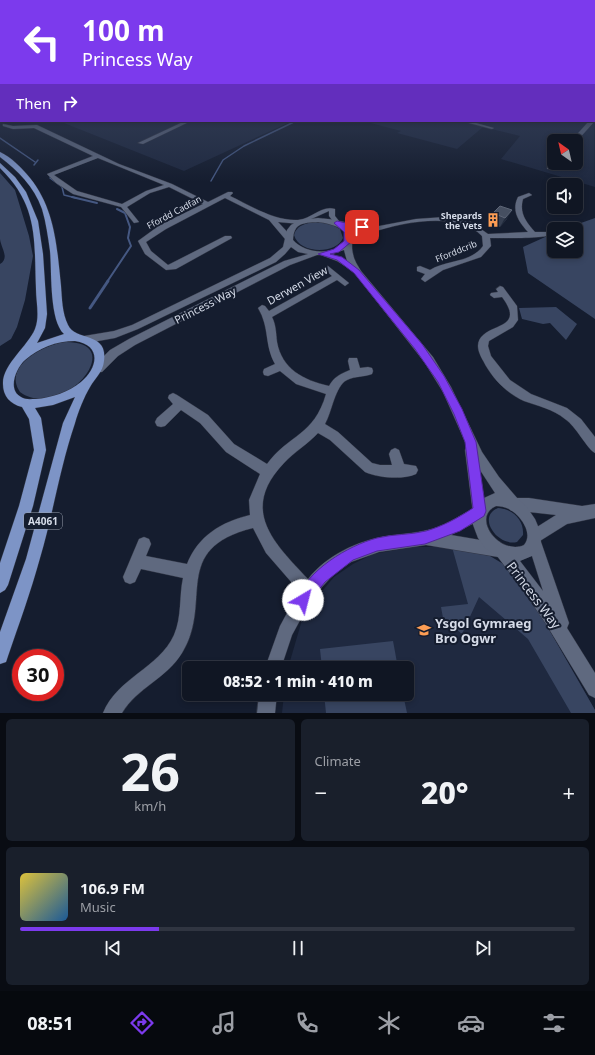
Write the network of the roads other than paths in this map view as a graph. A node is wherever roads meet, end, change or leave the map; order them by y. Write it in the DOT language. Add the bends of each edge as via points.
graph roads {
  1 [pos="187,122"];
  2 [pos="467,122"];
  3 [pos="591,122"];
  4 [pos="45,123"];
  5 [pos="5,125"];
  6 [pos="35,126"];
  7 [pos="492,128"];
  8 [pos="580,134"];
  9 [pos="141,143"];
  10 [pos="0,154"];
  11 [pos="98,156"];
  12 [pos="0,165"];
  13 [pos="170,186"];
  14 [pos="529,195"];
  15 [pos="209,205"];
  16 [pos="123,206"];
  17 [pos="270,218"];
  18 [pos="136,222"];
  19 [pos="302,222"];
  20 [pos="337,223"];
  21 [pos="381,227"];
  22 [pos="547,234"];
  23 [pos="534,235"];
  24 [pos="486,236"];
  25 [pos="228,238"];
  26 [pos="289,239"];
  27 [pos="348,241"];
  28 [pos="320,254"];
  29 [pos="328,269"];
  30 [pos="420,269"];
  31 [pos="357,272"];
  32 [pos="337,277"];
  33 [pos="345,283"];
  34 [pos="499,293"];
  35 [pos="74,337"];
  36 [pos="87,340"];
  37 [pos="22,358"];
  38 [pos="282,366"];
  39 [pos="359,368"];
  40 [pos="98,369"];
  41 [pos="268,372"];
  42 [pos="84,386"];
  43 [pos="331,391"];
  44 [pos="26,404"];
  45 [pos="161,422"];
  46 [pos="317,426"];
  47 [pos="470,442"];
  48 [pos="595,447"];
  49 [pos="395,454"];
  50 [pos="268,472"];
  51 [pos="514,504"];
  52 [pos="595,511"];
  53 [pos="479,512"];
  54 [pos="581,512"];
  55 [pos="257,520"];
  56 [pos="425,538"];
  57 [pos="534,539"];
  58 [pos="144,544"];
  59 [pos="500,551"];
  60 [pos="137,561"];
  61 [pos="192,572"];
  62 [pos="130,576"];
  63 [pos="0,585"];
  64 [pos="309,591"];
  65 [pos="566,639"];
  66 [pos="0,656"];
  67 [pos="275,661"];
  68 [pos="595,689"];
  69 [pos="267,701"];
  70 [pos="112,713"];
  71 [pos="266,713"];
  1 -- 9 [label="street"];
  2 -- 7 [label="street"];
  3 -- 8 [label="street"];
  4 -- 6 [label="street"];
  5 -- 6 [label="street" via="13,128"];
  6 -- 11 [label="street"];
  10 -- 35 [label="main road" via="14,164 34,185 47,212 56,256 61,320 65,329"];
  11 -- 13 [label="street"];
  11 -- 16 [label="street" via="50,174 66,189 82,196"];
  12 -- 37 [label="main road, A4061" via="25,193 37,228 42,318 38,333"];
  13 -- 15 [label="street"];
  13 -- 16 [label="street" via="148,192"];
  14 -- 23 [label="street" via="520,198 517,205 518,216"];
  15 -- 17 [label="street, Ffordd Cadfan" via="228,195"];
  15 -- 25 [label="street, Ffordd Cadfan" via="163,227 142,241 148,252 166,268 173,267"];
  16 -- 18 [label="street"];
  17 -- 19 [label="street, Ffordd Cadfan"];
  17 -- 26 [label="street, Ffordd Cadfan"];
  19 -- 20 [label="street" via="320,219"];
  19 -- 20 [label="street, Princess Way" via="328,209 333,210 332,216"];
  19 -- 26 [label="street, Princess Way" via="291,228"];
  20 -- 21 [label="street, Fforddcrib"];
  20 -- 27 [label="street, Princess Way" via="347,232"];
  21 -- 24 [label="street, Fforddcrib" via="447,219 470,224"];
  21 -- 27 [label="street, Fforddcrib" via="361,233"];
  22 -- 23 [label="street"];
  23 -- 24 [label="street"];
  24 -- 30 [label="street, Fforddcrib" via="487,246 480,254 440,268 428,277"];
  26 -- 28 [label="street, Princess Way" via="294,247"];
  26 -- 36 [label="street, Princess Way" via="286,249 273,260 135,327"];
  27 -- 28 [label="street, Princess Way" via="336,250"];
  27 -- 31 [label="street, Princess Way" via="349,256"];
  28 -- 31 [label="street, Princess Way" via="340,259"];
  28 -- 40 [label="street, Princess Way" via="288,263 132,342 114,353"];
  29 -- 32 [label="street, Derwen View"];
  31 -- 47 [label="street, Princess Way" via="429,360 459,413"];
  32 -- 33 [label="street, Derwen View"];
  32 -- 38 [label="street, Derwen View" via="288,306 265,312 271,323 273,346"];
  34 -- 48 [label="street" via="514,310 514,320 510,326 487,337 484,345 486,356 507,386 524,396 564,411 583,428"];
  35 -- 36 [label="main road, A4061"];
  35 -- 37 [label="main road, A4061" via="42,344"];
  36 -- 40 [label="main road" via="95,344 99,351"];
  37 -- 44 [label="main road, A4061" via="10,373 8,382 9,390 14,397"];
  38 -- 41 [label="street"];
  38 -- 43 [label="street, Derwen View" via="292,377 305,384"];
  39 -- 43 [label="street" via="339,379 333,384"];
  40 -- 42 [label="main road, A4061"];
  42 -- 44 [label="main road, A4061" via="56,402"];
  42 -- 66 [label="main road, A4061" via="70,423 33,559"];
  43 -- 46 [label="street" via="326,412"];
  44 -- 63 [label="main road, A4061" via="34,418 40,450 26,506"];
  45 -- 50 [label="street" via="177,401 204,419 230,448"];
  46 -- 49 [label="street" via="334,436 369,468 380,471 406,470"];
  46 -- 50 [label="street" via="308,437 281,457"];
  47 -- 51 [label="street, Princess Way" via="494,481"];
  47 -- 53 [label="street, Princess Way"];
  50 -- 55 [label="street" via="257,497"];
  51 -- 53 [label="street" via="496,499 483,505"];
  51 -- 54 [label="street"];
  51 -- 57 [label="street, Princess Way" via="529,519"];
  52 -- 54 [label="street"];
  53 -- 56 [label="street" via="455,526"];
  53 -- 59 [label="street, Princess Way" via="480,528"];
  54 -- 57 [label="street" via="563,519"];
  55 -- 61 [label="street" via="227,529 213,537 202,551"];
  55 -- 64 [label="street" via="261,535 269,547"];
  56 -- 59 [label="street"];
  56 -- 64 [label="street" via="377,544 348,555 325,573"];
  57 -- 59 [label="street, Princess Way" via="526,553 510,555"];
  57 -- 65 [label="street, Princess Way"];
  58 -- 60 [label="street"];
  59 -- 65 [label="street, Princess Way" via="534,590"];
  60 -- 61 [label="street"];
  60 -- 62 [label="street"];
  61 -- 70 [label="street" via="186,625 176,648 124,696"];
  64 -- 67 [label="street" via="286,630"];
  65 -- 68 [label="street, Princess Way"];
  69 -- 71 [label="street"];
}
